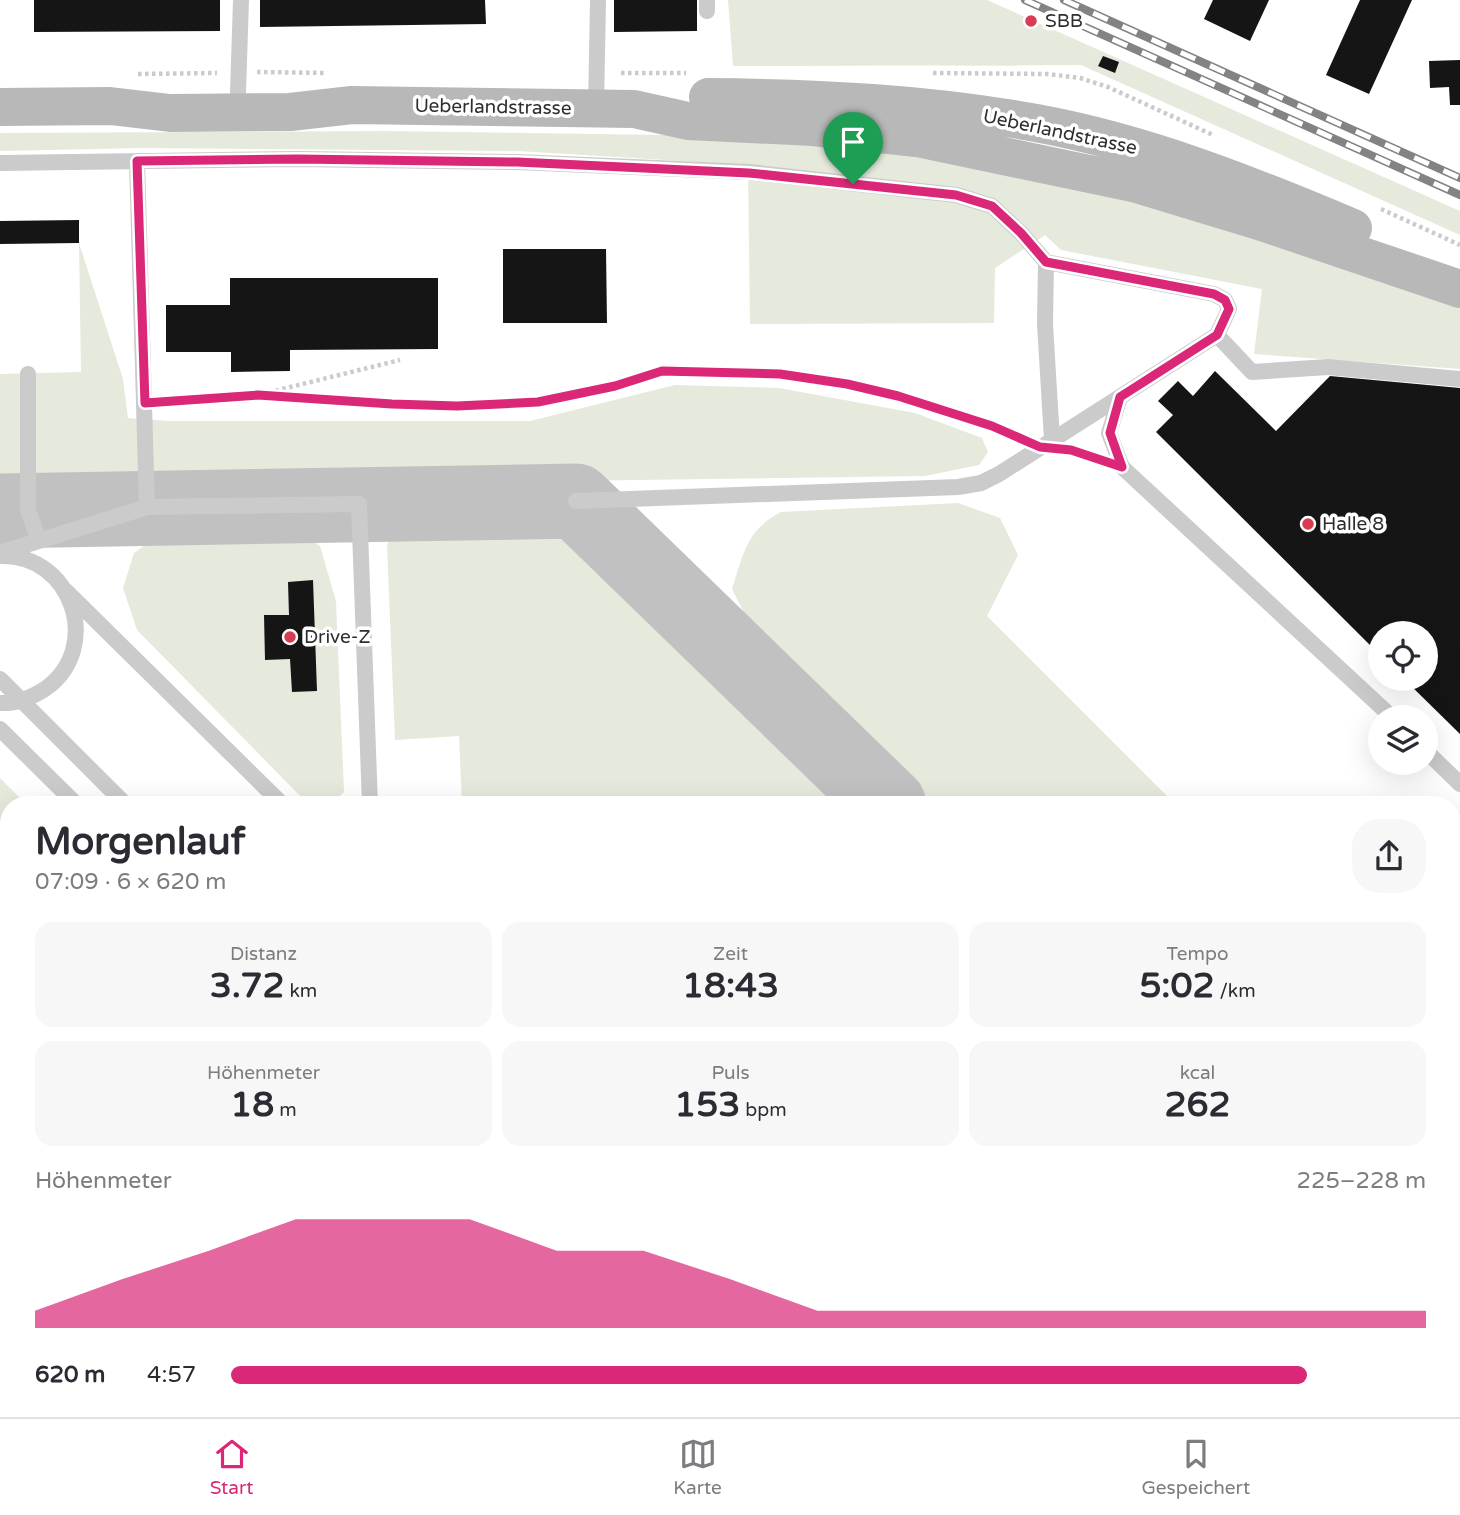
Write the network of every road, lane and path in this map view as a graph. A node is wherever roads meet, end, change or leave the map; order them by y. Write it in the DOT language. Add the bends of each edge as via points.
graph roads {
  1 [pos="241,0"];
  2 [pos="598,0"];
  3 [pos="238,93"];
  4 [pos="352,105"];
  5 [pos="110,106"];
  6 [pos="0,107"];
  7 [pos="596,108"];
  8 [pos="634,109"];
  9 [pos="137,161"];
  10 [pos="0,163"];
  11 [pos="1046,262"];
  12 [pos="1460,282"];
  13 [pos="1460,289"];
  14 [pos="1217,335"];
  15 [pos="400,359"];
  16 [pos="28,374"];
  17 [pos="1460,379"];
  18 [pos="258,395"];
  19 [pos="1120,397"];
  20 [pos="145,403"];
  21 [pos="1046,444"];
  22 [pos="1122,467"];
  23 [pos="576,501"];
  24 [pos="147,507"];
  25 [pos="39,541"];
  26 [pos="0,554"];
  27 [pos="66,591"];
  28 [pos="0,678"];
  29 [pos="21,700"];
  30 [pos="0,702"];
  31 [pos="1380,705"];
  32 [pos="0,729"];
  33 [pos="1438,763"];
  34 [pos="1460,784"];
  35 [pos="68,796"];
  36 [pos="117,796"];
  37 [pos="274,796"];
  38 [pos="370,796"];
  1 -- 3 [label="lane"];
  2 -- 7 [label="lane"];
  3 -- 4 [label="main road, Ueberlandstrasse" via="289,93"];
  3 -- 5 [label="main road, Ueberlandstrasse" via="169,93"];
  4 -- 5 [label="main road, Ueberlandstrasse" via="290,112 183,113"];
  4 -- 7 [label="main road, Ueberlandstrasse"];
  5 -- 6 [label="main road, Ueberlandstrasse"];
  7 -- 8 [label="main road, Ueberlandstrasse"];
  8 -- 12 [label="main road, Ueberlandstrasse" via="691,97 815,98 1038,123 1148,150 1254,186 1372,236"];
  8 -- 13 [label="main road, Ueberlandstrasse" via="688,121 917,138 1027,160 1137,184 1259,220"];
  9 -- 10 [label="lane"];
  9 -- 11 [label="lane" via="517,162 749,173 956,195 992,206"];
  9 -- 20 [label="lane"];
  11 -- 14 [label="lane" via="1214,294 1225,300 1229,309"];
  11 -- 21 [label="lane"];
  14 -- 17 [label="lane" via="1252,372 1328,368"];
  14 -- 19 [label="lane"];
  15 -- 18 [label="path"];
  16 -- 25 [label="lane" via="28,510"];
  18 -- 20 [label="path"];
  18 -- 21 [label="path" via="457,406 538,402 662,371 780,374 898,396"];
  19 -- 21 [label="lane"];
  19 -- 22 [label="lane" via="1110,433"];
  20 -- 24 [label="lane"];
  21 -- 22 [label="path"];
  21 -- 23 [label="lane" via="981,483 958,487"];
  22 -- 31 [label="lane"];
  24 -- 25 [label="lane"];
  24 -- 38 [label="lane" via="359,504"];
  25 -- 26 [label="lane"];
  26 -- 27 [label="lane" via="28,560 50,572"];
  27 -- 29 [label="lane" via="75,614 76,639 69,663 54,682"];
  27 -- 37 [label="lane"];
  28 -- 29 [label="lane"];
  29 -- 30 [label="lane"];
  29 -- 36 [label="lane"];
  32 -- 35 [label="lane"];
  33 -- 34 [label="lane"];
}
